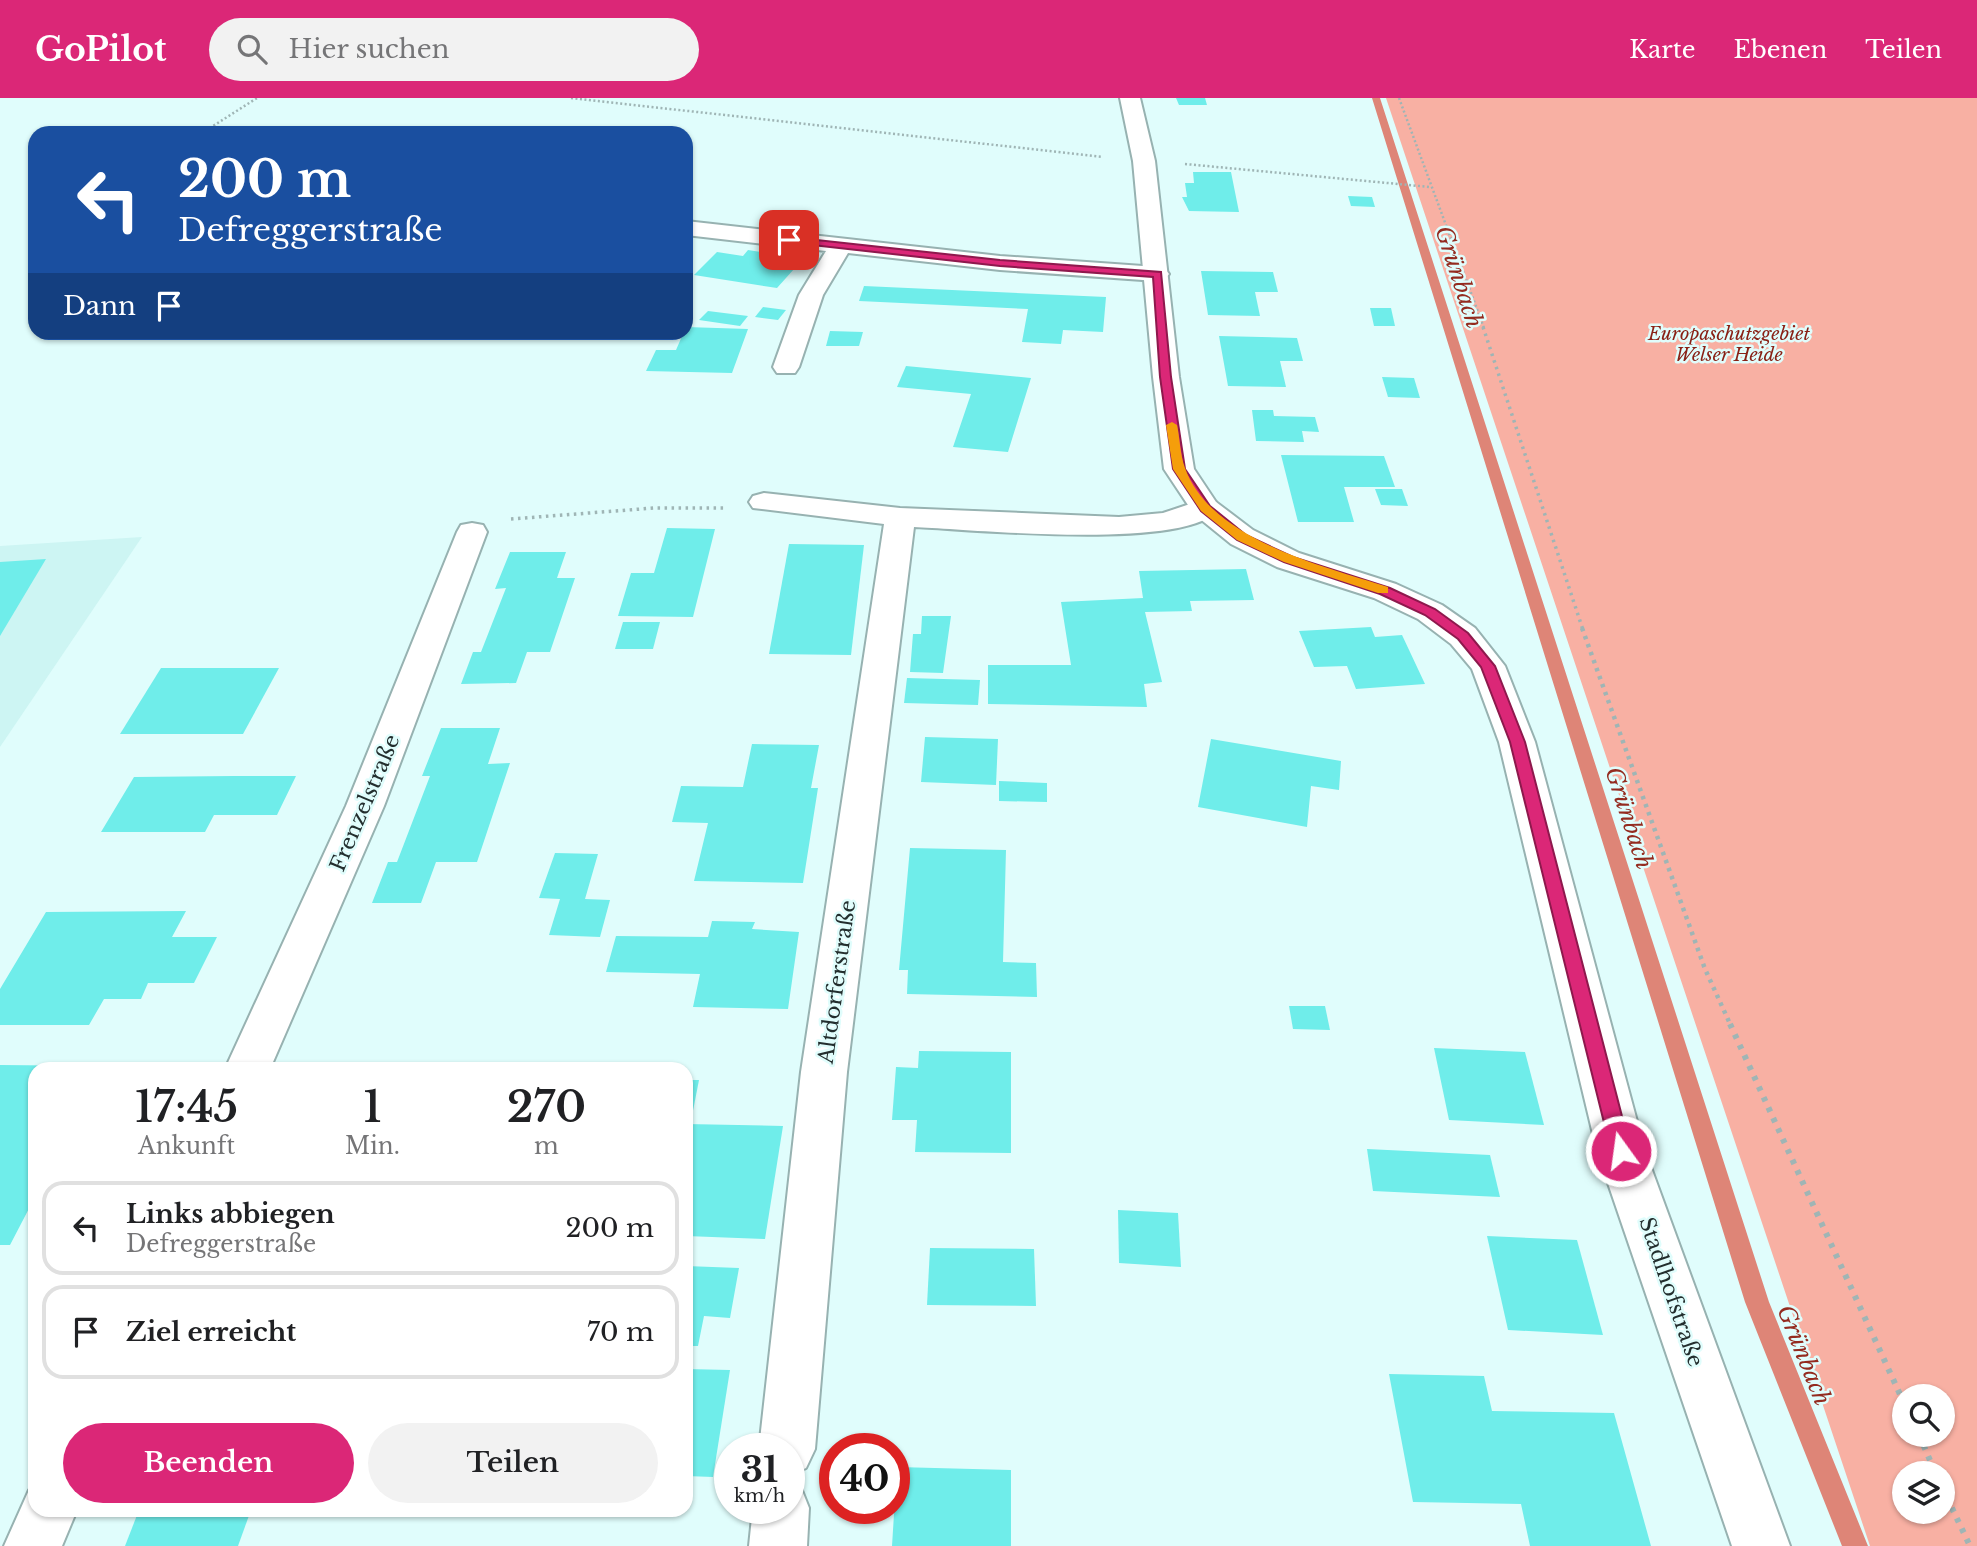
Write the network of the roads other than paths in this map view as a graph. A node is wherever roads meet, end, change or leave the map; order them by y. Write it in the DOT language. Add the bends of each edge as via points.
graph roads {
  1 [pos="1130,98"];
  2 [pos="693,229"];
  3 [pos="840,247"];
  4 [pos="1157,274"];
  5 [pos="786,368"];
  6 [pos="764,502"];
  7 [pos="1205,508"];
  8 [pos="900,517"];
  9 [pos="472,532"];
  10 [pos="250,1062"];
  11 [pos="789,1433"];
  12 [pos="46,1517"];
  13 [pos="780,1524"];
  14 [pos="33,1546"];
  15 [pos="778,1546"];
  16 [pos="1760,1546"];
  1 -- 4 [label="street, Stadlhofstraße" via="1144,161"];
  2 -- 3 [label="street"];
  3 -- 4 [label="street"];
  3 -- 5 [label="street" via="811,295"];
  4 -- 7 [label="street, Stadlhofstraße" via="1179,469"];
  6 -- 8 [label="street"];
  7 -- 8 [label="street" via="1168,522 1119,526"];
  7 -- 16 [label="street, Stadlhofstraße" via="1242,537 1288,559 1385,591 1430,612 1463,636 1488,666 1517,742 1621,1151"];
  8 -- 11 [label="street, Altdorferstraße" via="824,1072"];
  9 -- 10 [label="street, Frenzelstraße" via="365,806"];
  12 -- 14 [label="street"];
  13 -- 15 [label="street"];
}
